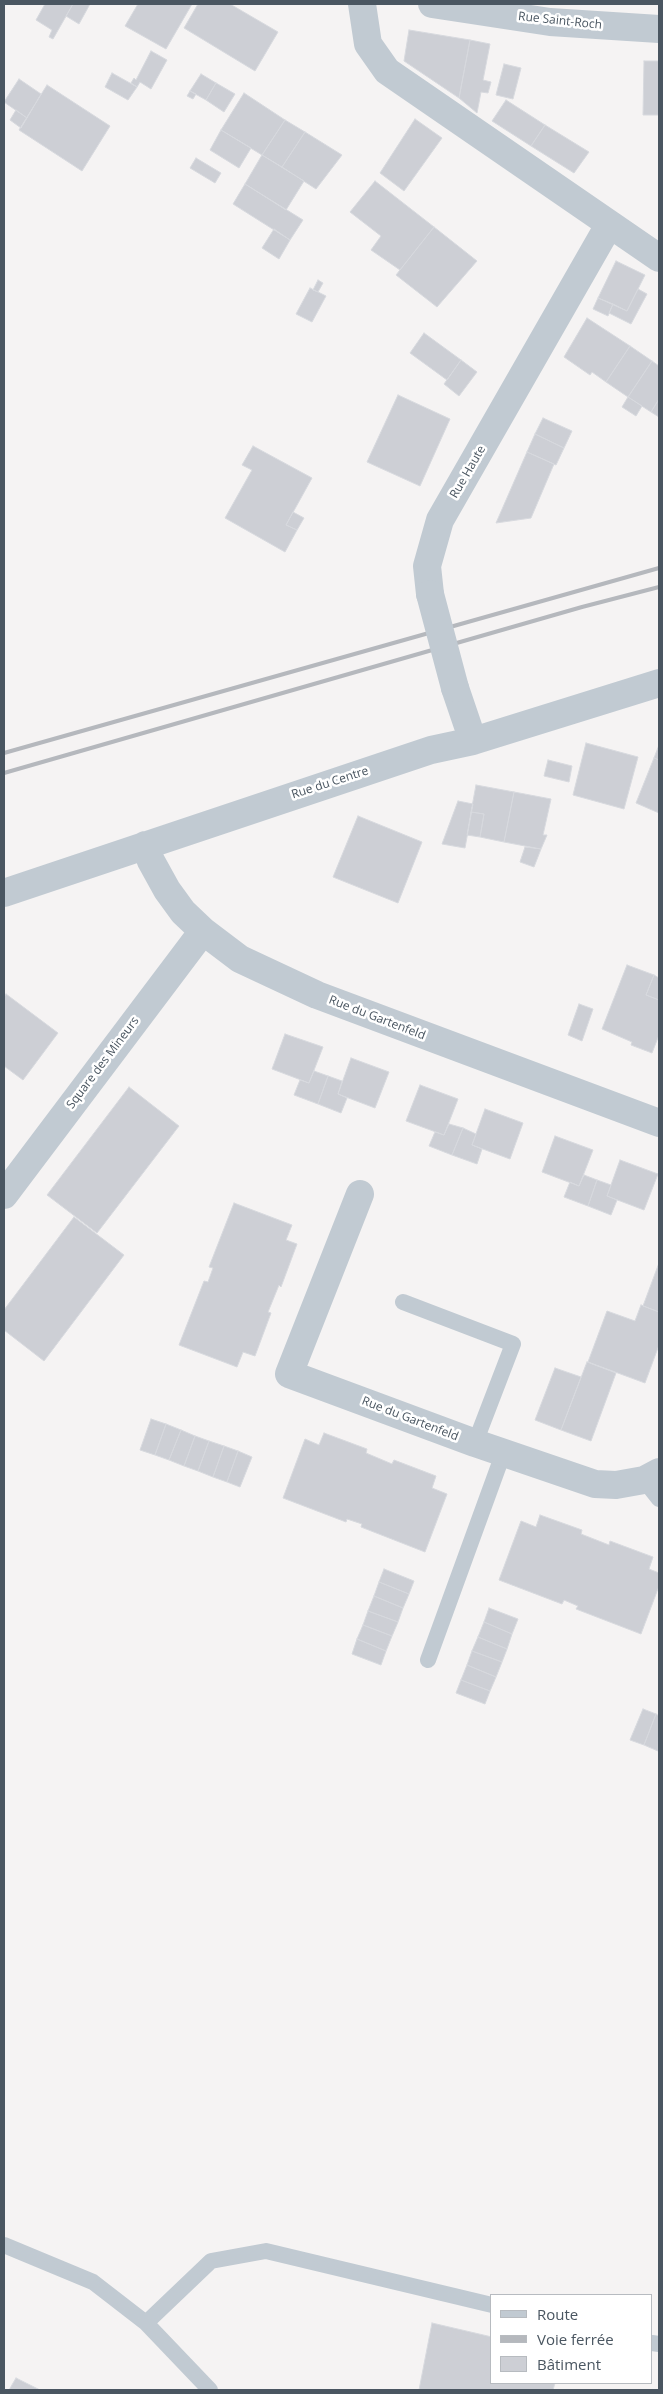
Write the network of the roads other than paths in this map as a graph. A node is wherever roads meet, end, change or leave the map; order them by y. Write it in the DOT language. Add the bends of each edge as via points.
graph roads {
  1 [pos="362,4"];
  2 [pos="432,4"];
  3 [pos="551,13"];
  4 [pos="659,29"];
  5 [pos="609,225"];
  6 [pos="659,258"];
  7 [pos="659,683"];
  8 [pos="473,741"];
  9 [pos="145,844"];
  10 [pos="4,893"];
  11 [pos="203,931"];
  12 [pos="659,1123"];
  13 [pos="360,1194"];
  14 [pos="4,1195"];
  15 [pos="403,1302"];
  16 [pos="475,1443"];
  17 [pos="503,1454"];
  18 [pos="654,1484"];
  19 [pos="428,1660"];
  20 [pos="4,2245"];
  21 [pos="490,2305"];
  22 [pos="146,2323"];
  23 [pos="210,2390"];
  1 -- 5 [label="street" via="368,44 387,71"];
  2 -- 3 [label="street, Rue Saint-Roch"];
  3 -- 4 [label="street, Rue Saint-Roch"];
  5 -- 6 [label="street"];
  5 -- 8 [label="street, Rue Haute, bridge" via="440,520 427,566 430,594"];
  7 -- 8 [label="street, Rue du Centre"];
  8 -- 9 [label="street, Rue du Centre" via="431,750"];
  9 -- 10 [label="street, Rue du Centre"];
  9 -- 11 [label="street, Rue du Gartenfeld" via="167,890"];
  11 -- 12 [label="street, Rue du Gartenfeld" via="240,959 301,988"];
  11 -- 14 [label="street, Square des Mineurs"];
  13 -- 16 [label="street, Rue du Gartenfeld" via="290,1374"];
  15 -- 16 [label="lane" via="513,1344"];
  16 -- 17 [label="street, Rue du Gartenfeld"];
  17 -- 18 [label="street, Rue du Gartenfeld" via="595,1484"];
  17 -- 19 [label="lane"];
  20 -- 22 [label="lane" via="94,2282"];
  21 -- 22 [label="lane" via="266,2252 211,2261"];
  22 -- 23 [label="lane"];
}
